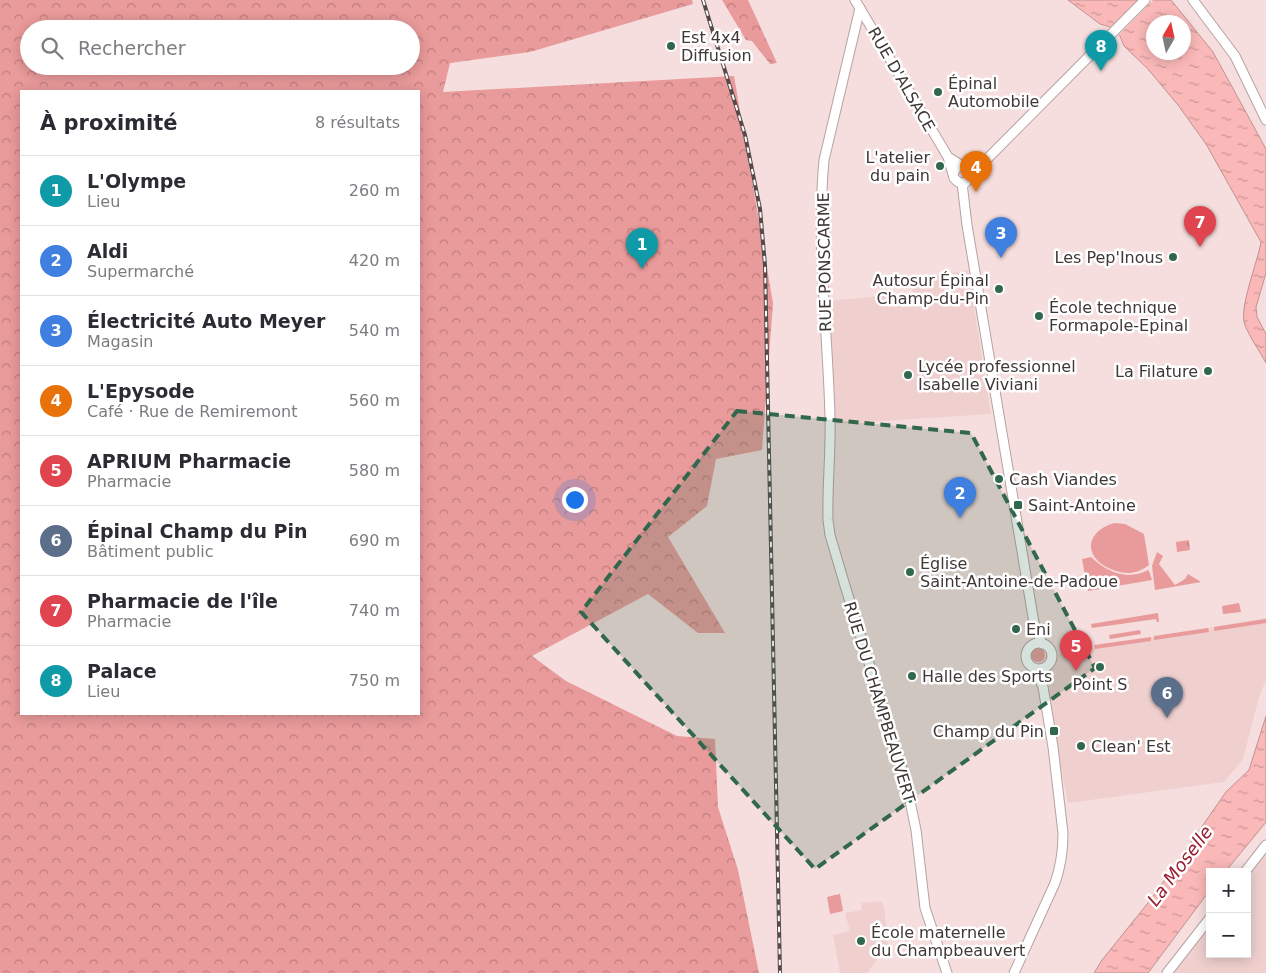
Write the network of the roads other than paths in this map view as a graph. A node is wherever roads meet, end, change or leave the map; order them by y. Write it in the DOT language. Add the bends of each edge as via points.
graph roads {
  1 [pos="1145,0"];
  2 [pos="1193,0"];
  3 [pos="858,4"];
  4 [pos="1266,120"];
  5 [pos="948,157"];
  6 [pos="966,170"];
  7 [pos="954,174"];
  8 [pos="962,183"];
  9 [pos="828,520"];
  10 [pos="1034,623"];
  11 [pos="1042,644"];
  12 [pos="1030,647"];
  13 [pos="1034,668"];
  14 [pos="1045,668"];
  15 [pos="1043,687"];
  16 [pos="1266,845"];
  17 [pos="1248,868"];
  18 [pos="1206,923"];
  19 [pos="947,973"];
  20 [pos="1014,973"];
  21 [pos="1168,973"];
  1 -- 6 [label="street" via="981,168"];
  2 -- 4 [label="street" via="1235,56"];
  3 -- 5 [label="street, RUE D'ALSACE"];
  3 -- 9 [label="street, RUE PONSCARME" via="823,174 821,238 830,417"];
  5 -- 6 [label="street, RUE D'ALSACE"];
  5 -- 7 [label="street, RUE D'ALSACE"];
  6 -- 7 [label="street" via="956,168"];
  6 -- 8 [label="street" via="968,181"];
  7 -- 8 [label="street"];
  8 -- 10 [label="street"];
  9 -- 19 [label="street, RUE DU CHAMPBEAUVERT" via="906,782 916,830 925,908"];
  10 -- 11 [label="street"];
  10 -- 12 [label="street"];
  11 -- 12 [label="street"];
  11 -- 14 [label="street" via="1051,652 1050,662"];
  12 -- 13 [label="street" via="1026,660"];
  13 -- 14 [label="street"];
  13 -- 15 [label="street"];
  14 -- 15 [label="street"];
  15 -- 20 [label="street" via="1064,833 1063,847 1055,883"];
  16 -- 17 [label="street"];
  18 -- 21 [label="street"];
}
